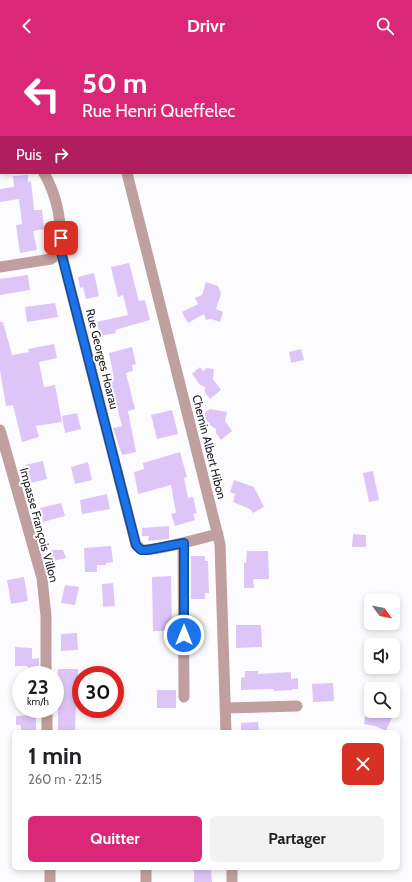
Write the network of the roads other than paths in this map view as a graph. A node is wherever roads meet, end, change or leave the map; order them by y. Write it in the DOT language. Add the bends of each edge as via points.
graph roads {
  1 [pos="44,174"];
  2 [pos="127,174"];
  3 [pos="60,248"];
  4 [pos="0,267"];
  5 [pos="0,430"];
  6 [pos="218,534"];
  7 [pos="184,543"];
  8 [pos="46,666"];
  9 [pos="184,697"];
  10 [pos="297,706"];
  11 [pos="225,708"];
  12 [pos="47,718"];
  13 [pos="47,730"];
  14 [pos="226,730"];
  15 [pos="50,870"];
  16 [pos="146,870"];
  17 [pos="232,870"];
  18 [pos="50,882"];
  19 [pos="146,882"];
  20 [pos="232,882"];
  1 -- 3 [label="street, Rue Georges Hoarau" via="57,204"];
  2 -- 6 [label="street, Chemin Albert Hibon"];
  3 -- 4 [label="street" via="51,259"];
  3 -- 7 [label="street, Rue Georges Hoarau" via="136,545 141,550 147,550"];
  5 -- 8 [label="street, Impasse François Villon" via="42,578 46,616"];
  6 -- 7 [label="street"];
  6 -- 11 [label="street, Chemin Albert Hibon" via="221,554"];
  7 -- 9 [label="street"];
  10 -- 11 [label="street"];
  11 -- 14 [label="street, Chemin Albert Hibon"];
  12 -- 13 [label="street"];
  15 -- 18 [label="street"];
  16 -- 19 [label="street"];
  17 -- 20 [label="street"];
}
